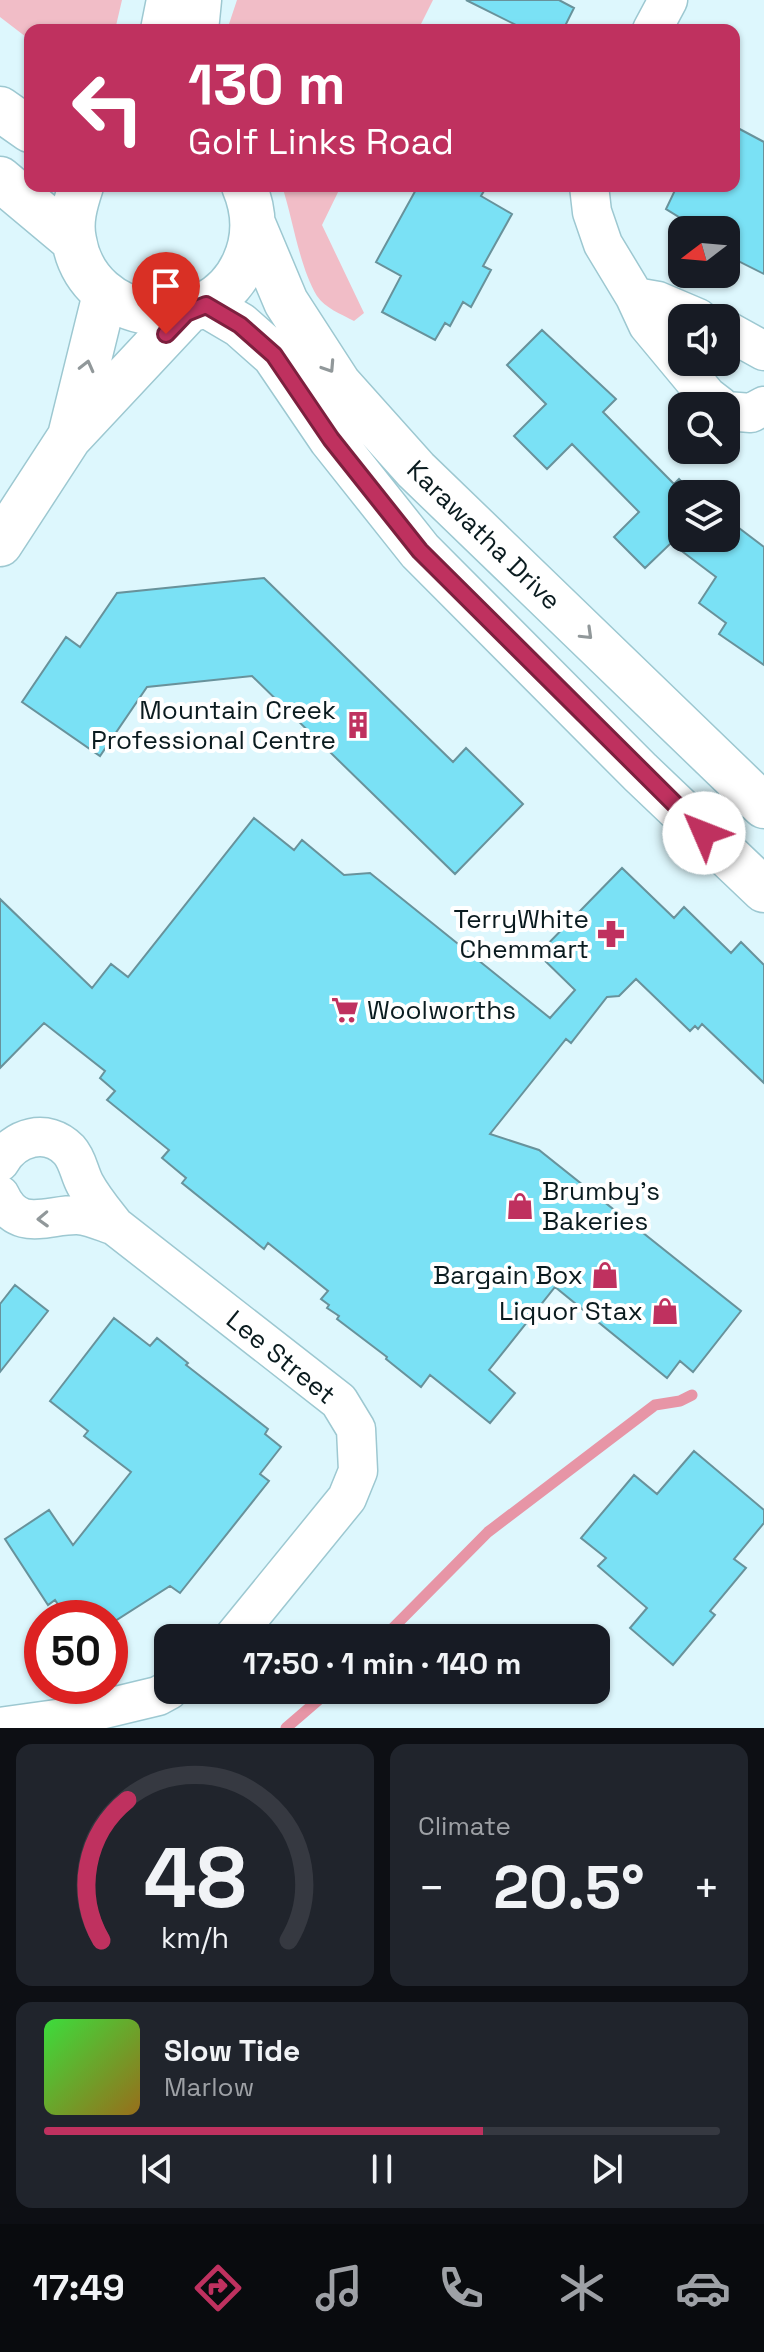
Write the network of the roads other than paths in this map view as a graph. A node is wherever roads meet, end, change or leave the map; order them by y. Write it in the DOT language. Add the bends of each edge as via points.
graph roads {
  1 [pos="169,0"];
  2 [pos="199,0"];
  3 [pos="668,0"];
  4 [pos="164,24"];
  5 [pos="197,24"];
  6 [pos="655,24"];
  7 [pos="0,109"];
  8 [pos="24,126"];
  9 [pos="0,179"];
  10 [pos="79,192"];
  11 [pos="590,192"];
  12 [pos="249,206"];
  13 [pos="74,241"];
  14 [pos="105,294"];
  15 [pos="635,297"];
  16 [pos="668,305"];
  17 [pos="196,309"];
  18 [pos="740,338"];
  19 [pos="764,351"];
  20 [pos="704,392"];
  21 [pos="764,406"];
  22 [pos="740,412"];
  23 [pos="69,438"];
  24 [pos="0,544"];
  25 [pos="764,806"];
  26 [pos="764,890"];
  27 [pos="0,1162"];
  28 [pos="0,1195"];
  29 [pos="115,1226"];
  30 [pos="244,1624"];
  31 [pos="154,1697"];
  32 [pos="0,1727"];
  1 -- 4 [label="main road"];
  2 -- 5 [label="main road"];
  3 -- 6 [label="street"];
  7 -- 8 [label="main road"];
  9 -- 13 [label="main road"];
  10 -- 13 [label="main road"];
  11 -- 15 [label="street" via="603,244"];
  12 -- 17 [label="main road" via="250,251 240,273 225,291"];
  12 -- 25 [label="main road, Karawatha Drive, one-way" via="286,302 339,384 416,470"];
  13 -- 14 [label="main road" via="85,271"];
  14 -- 17 [label="main road" via="130,309 158,316"];
  23 -- 14 [label="main road, one-way"];
  15 -- 16 [label="street"];
  15 -- 20 [label="street" via="648,325"];
  17 -- 23 [label="main road"];
  17 -- 26 [label="main road, Karawatha Drive" via="240,325 274,355 331,439 420,551"];
  18 -- 19 [label="street"];
  21 -- 22 [label="street"];
  23 -- 24 [label="main road"];
  27 -- 29 [label="street, Lee Street" via="17,1142 31,1137 59,1142 70,1151 85,1184"];
  29 -- 28 [label="street, Lee Street, one-way" via="74,1215 35,1221 11,1211"];
  29 -- 30 [label="street, Lee Street" via="339,1401 356,1429 358,1471 347,1498"];
  31 -- 32 [label="street"];
}
